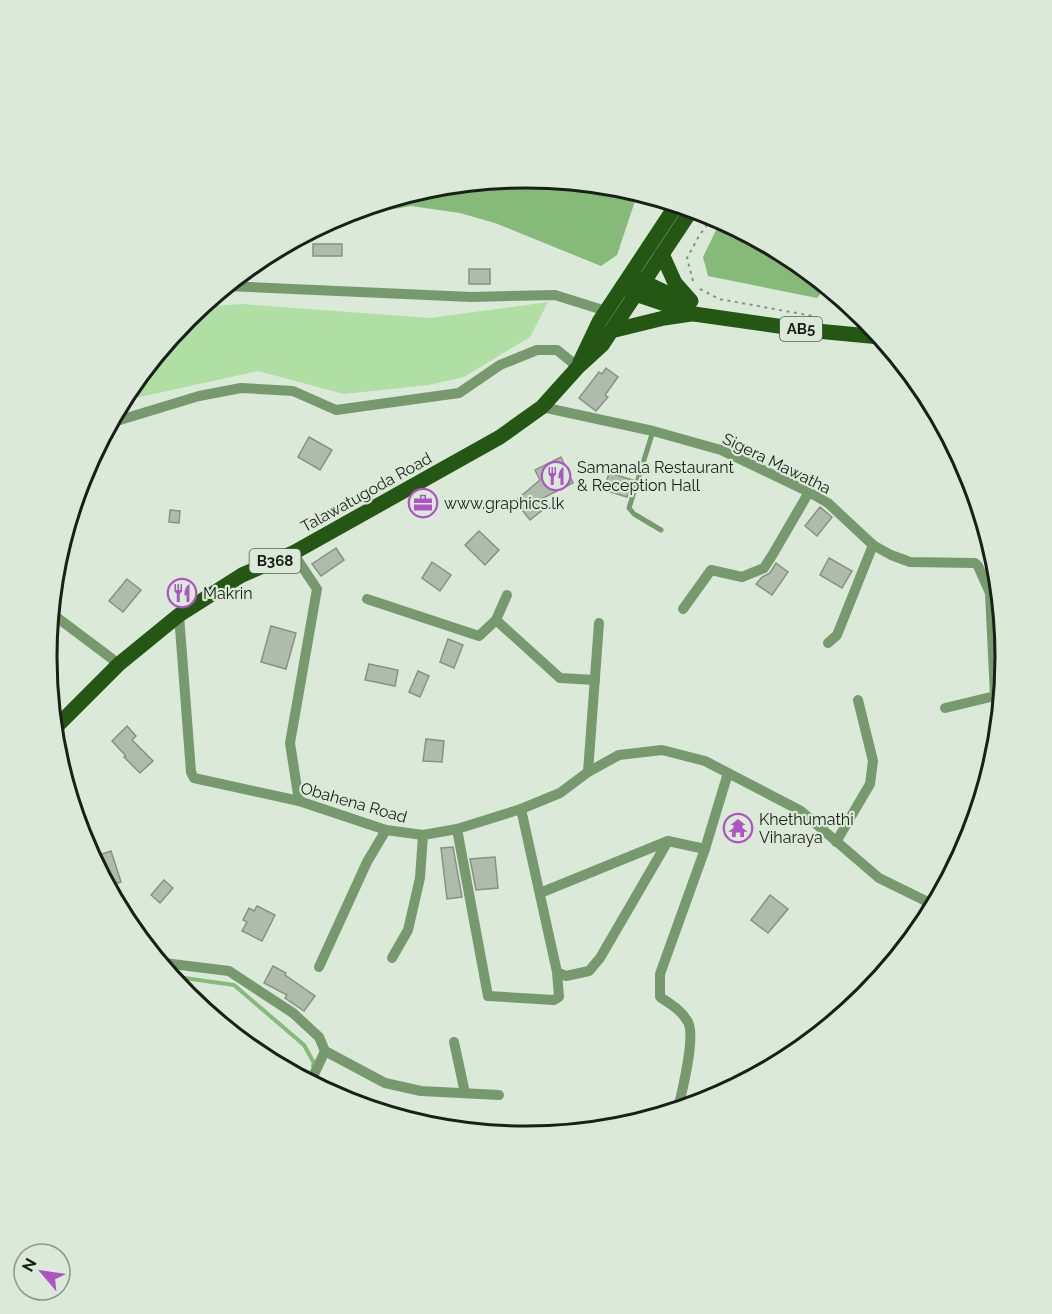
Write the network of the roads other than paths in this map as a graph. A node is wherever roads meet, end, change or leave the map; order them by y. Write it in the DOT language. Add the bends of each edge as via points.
graph roads {
  1 [pos="675,212"];
  2 [pos="683,215"];
  3 [pos="673,223"];
  4 [pos="662,254"];
  5 [pos="633,284"];
  6 [pos="238,287"];
  7 [pos="606,311"];
  8 [pos="696,311"];
  9 [pos="611,332"];
  10 [pos="868,336"];
  11 [pos="578,367"];
  12 [pos="542,407"];
  13 [pos="122,419"];
  14 [pos="653,431"];
  15 [pos="810,492"];
  16 [pos="661,530"];
  17 [pos="873,545"];
  18 [pos="293,553"];
  19 [pos="989,584"];
  20 [pos="507,595"];
  21 [pos="367,599"];
  22 [pos="683,609"];
  23 [pos="178,615"];
  24 [pos="59,619"];
  25 [pos="496,620"];
  26 [pos="599,623"];
  27 [pos="994,640"];
  28 [pos="828,643"];
  29 [pos="119,664"];
  30 [pos="995,666"];
  31 [pos="595,680"];
  32 [pos="993,696"];
  33 [pos="858,700"];
  34 [pos="945,708"];
  35 [pos="62,721"];
  36 [pos="588,772"];
  37 [pos="728,773"];
  38 [pos="299,801"];
  39 [pos="521,809"];
  40 [pos="457,829"];
  41 [pos="386,830"];
  42 [pos="423,835"];
  43 [pos="668,841"];
  44 [pos="836,842"];
  45 [pos="705,849"];
  46 [pos="540,892"];
  47 [pos="926,901"];
  48 [pos="392,958"];
  49 [pos="171,964"];
  50 [pos="320,967"];
  51 [pos="557,972"];
  52 [pos="454,1042"];
  53 [pos="325,1051"];
  54 [pos="314,1075"];
  55 [pos="465,1093"];
  56 [pos="499,1095"];
  57 [pos="680,1100"];
  1 -- 3 [label="main road, Talawatugoda Road / B368"];
  2 -- 3 [label="main road, Talawatugoda Road / B368"];
  3 -- 4 [label="main road, Talawatugoda Road / B368"];
  3 -- 5 [label="main road, Talawatugoda Road / B368"];
  4 -- 5 [label="main road, Talawatugoda Road / B368"];
  4 -- 8 [label="main road, AB5" via="675,283"];
  5 -- 7 [label="main road, Talawatugoda Road / B368"];
  5 -- 8 [label="main road, AB5"];
  5 -- 9 [label="main road, Talawatugoda Road / B368"];
  6 -- 7 [label="street" via="471,297 555,295"];
  7 -- 11 [label="main road, Talawatugoda Road / B368"];
  8 -- 9 [label="main road"];
  8 -- 10 [label="main road, AB5" via="722,318"];
  9 -- 11 [label="main road, Talawatugoda Road / B368"];
  11 -- 12 [label="main road, Talawatugoda Road / B368"];
  11 -- 13 [label="street" via="557,350 537,350 500,365 459,393 336,410 292,392 241,388"];
  12 -- 14 [label="street, Sigera Mawatha"];
  12 -- 18 [label="main road, Talawatugoda Road / B368" via="500,437"];
  14 -- 15 [label="street, Sigera Mawatha" via="721,450"];
  14 -- 16 [label="lane" via="629,508"];
  15 -- 17 [label="street, Sigera Mawatha" via="828,502"];
  15 -- 22 [label="street" via="764,568 742,577 711,570"];
  17 -- 19 [label="street, Sigera Mawatha" via="910,562 975,563"];
  17 -- 28 [label="street" via="837,635"];
  18 -- 23 [label="main road, Talawatugoda Road / B368" via="242,575"];
  18 -- 38 [label="street" via="316,589 290,743"];
  20 -- 25 [label="street"];
  21 -- 25 [label="street" via="478,636"];
  23 -- 29 [label="main road, Talawatugoda Road / B368"];
  23 -- 38 [label="street, Obahena Road" via="194,778"];
  24 -- 29 [label="street"];
  25 -- 31 [label="street" via="560,678"];
  26 -- 31 [label="street"];
  27 -- 30 [label="street, Sigera Mawatha"];
  29 -- 35 [label="main road, Talawatugoda Road / B368"];
  31 -- 36 [label="street"];
  32 -- 34 [label="street"];
  33 -- 44 [label="street" via="873,761 870,784"];
  36 -- 37 [label="street, Obahena Road" via="619,755 662,750 705,761"];
  36 -- 39 [label="street, Obahena Road" via="560,793"];
  37 -- 44 [label="street, Obahena Road" via="801,812"];
  37 -- 45 [label="street"];
  38 -- 41 [label="street, Obahena Road"];
  39 -- 40 [label="street, Obahena Road"];
  39 -- 46 [label="street"];
  40 -- 42 [label="street, Obahena Road"];
  40 -- 51 [label="street" via="488,996 554,1000 559,998"];
  41 -- 42 [label="street, Obahena Road"];
  41 -- 50 [label="street" via="367,862"];
  42 -- 48 [label="street" via="420,878 408,930"];
  43 -- 45 [label="street"];
  43 -- 46 [label="street"];
  43 -- 51 [label="street" via="600,958 589,970 566,976"];
  44 -- 47 [label="street, Obahena Road" via="879,878"];
  45 -- 57 [label="street" via="660,974 660,997 675,1006 689,1024 690,1046"];
  46 -- 51 [label="street"];
  49 -- 53 [label="street" via="229,971 293,1013 319,1036"];
  52 -- 55 [label="street"];
  53 -- 54 [label="street"];
  53 -- 55 [label="street" via="385,1083 421,1091"];
  55 -- 56 [label="street"];
}
